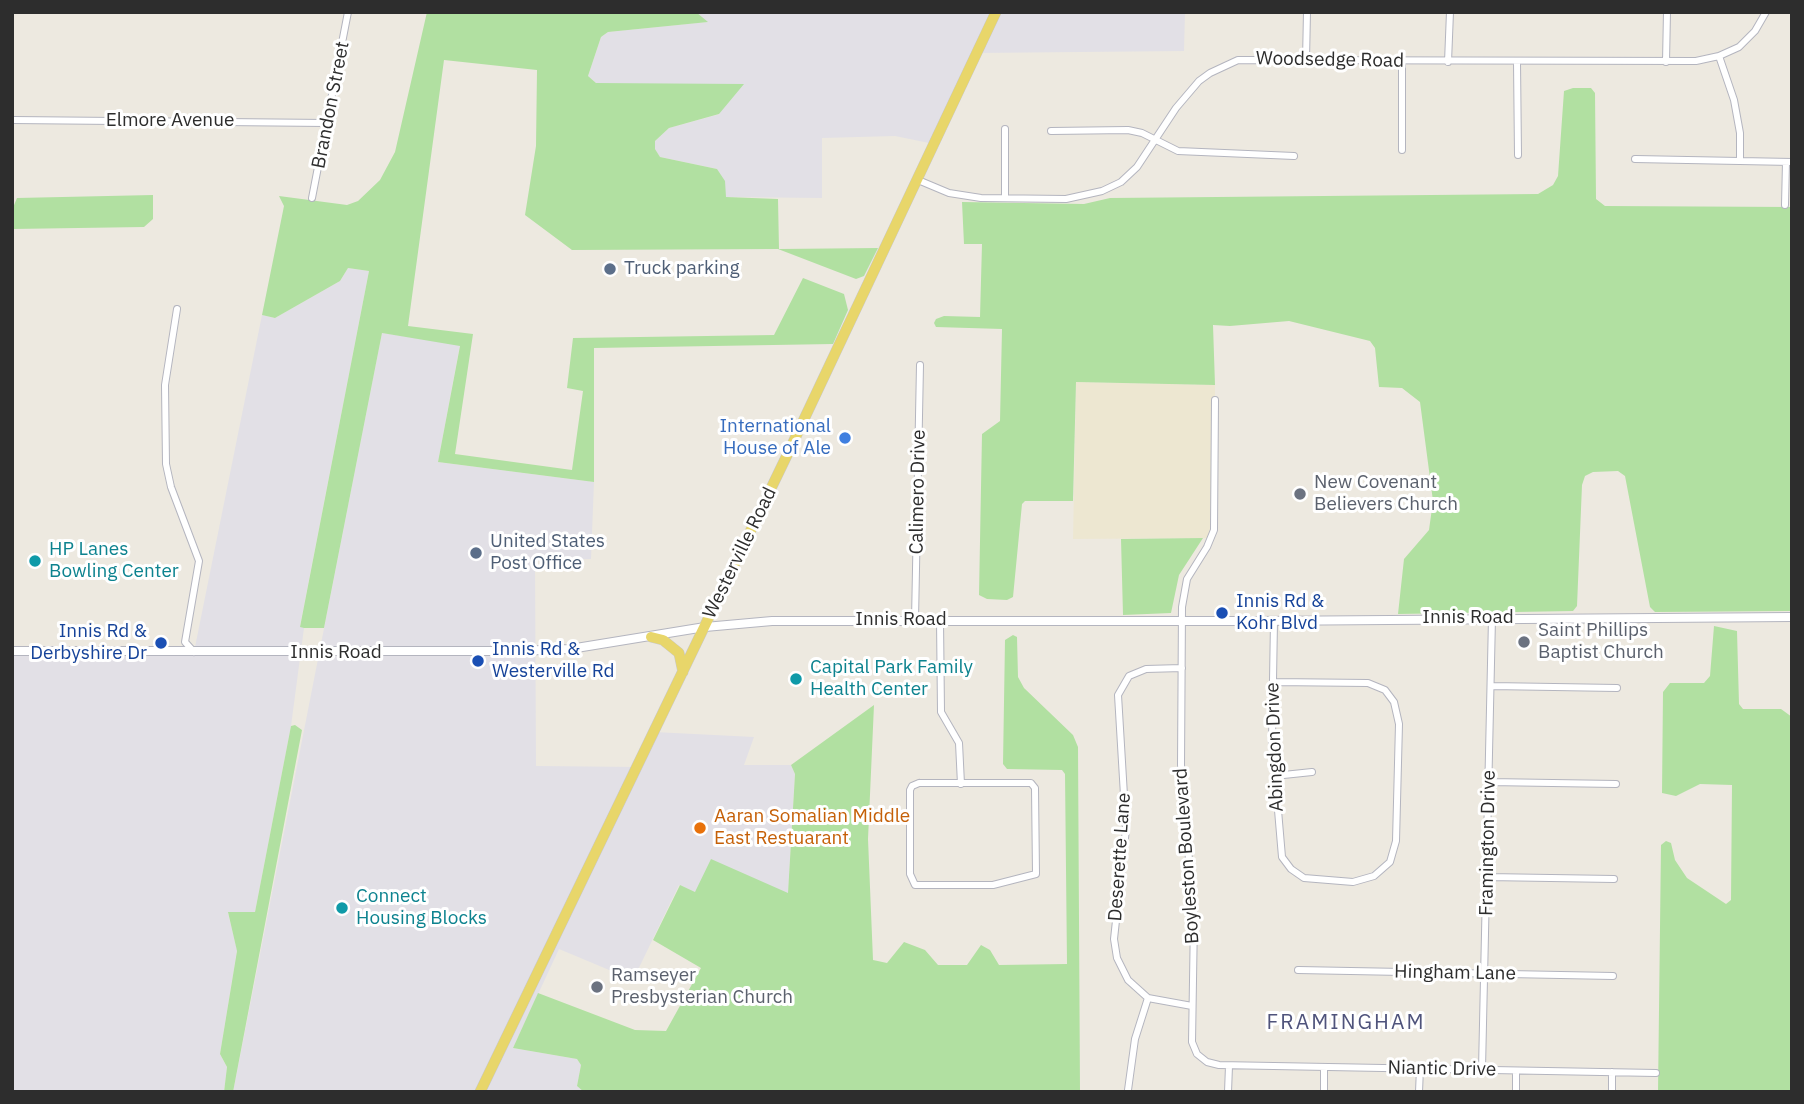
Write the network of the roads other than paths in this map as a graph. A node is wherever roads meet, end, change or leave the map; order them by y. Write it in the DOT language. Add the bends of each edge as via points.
graph roads {
  1 [pos="348,12"];
  2 [pos="996,12"];
  3 [pos="1307,12"];
  4 [pos="1450,12"];
  5 [pos="1667,12"];
  6 [pos="1766,12"];
  7 [pos="1719,56"];
  8 [pos="1306,60"];
  9 [pos="1402,62"];
  10 [pos="1448,62"];
  11 [pos="1517,62"];
  12 [pos="1666,62"];
  13 [pos="12,120"];
  14 [pos="327,122"];
  15 [pos="1005,129"];
  16 [pos="1051,131"];
  17 [pos="1156,141"];
  18 [pos="1402,150"];
  19 [pos="1518,155"];
  20 [pos="1294,156"];
  21 [pos="1635,159"];
  22 [pos="1740,161"];
  23 [pos="1789,162"];
  24 [pos="918,180"];
  25 [pos="313,198"];
  26 [pos="1005,198"];
  27 [pos="1785,205"];
  28 [pos="177,309"];
  29 [pos="920,365"];
  30 [pos="1215,400"];
  31 [pos="1792,617"];
  32 [pos="1492,618"];
  33 [pos="915,620"];
  34 [pos="940,620"];
  35 [pos="1273,621"];
  36 [pos="1183,622"];
  37 [pos="705,627"];
  38 [pos="651,637"];
  39 [pos="12,651"];
  40 [pos="194,652"];
  41 [pos="1182,668"];
  42 [pos="683,672"];
  43 [pos="1273,682"];
  44 [pos="1491,686"];
  45 [pos="1617,688"];
  46 [pos="1312,772"];
  47 [pos="1274,776"];
  48 [pos="1489,782"];
  49 [pos="961,784"];
  50 [pos="1616,784"];
  51 [pos="1487,877"];
  52 [pos="1614,879"];
  53 [pos="1298,970"];
  54 [pos="1485,973"];
  55 [pos="1613,976"];
  56 [pos="1149,998"];
  57 [pos="1192,1006"];
  58 [pos="1229,1066"];
  59 [pos="1324,1067"];
  60 [pos="1420,1068"];
  61 [pos="1482,1069"];
  62 [pos="1516,1071"];
  63 [pos="1612,1072"];
  64 [pos="1656,1073"];
  65 [pos="1128,1090"];
  66 [pos="480,1092"];
  67 [pos="1228,1092"];
  68 [pos="1324,1092"];
  69 [pos="1419,1092"];
  70 [pos="1516,1092"];
  71 [pos="1612,1092"];
  1 -- 14 [label="street, Brandon Street"];
  2 -- 24 [label="main road, Westerville Road"];
  3 -- 8 [label="street"];
  4 -- 10 [label="street"];
  5 -- 12 [label="street"];
  6 -- 7 [label="street" via="1739,47"];
  7 -- 12 [label="street, Woodsedge Road"];
  7 -- 22 [label="street" via="1734,100"];
  8 -- 9 [label="street, Woodsedge Road"];
  8 -- 17 [label="street, Woodsedge Road" via="1253,58 1210,72 1176,108"];
  9 -- 10 [label="street, Woodsedge Road"];
  9 -- 18 [label="street"];
  10 -- 11 [label="street, Woodsedge Road"];
  11 -- 12 [label="street, Woodsedge Road"];
  11 -- 19 [label="street"];
  13 -- 14 [label="street, Elmore Avenue"];
  14 -- 25 [label="street, Brandon Street"];
  15 -- 26 [label="street"];
  16 -- 17 [label="street" via="1128,130"];
  17 -- 20 [label="street" via="1192,153"];
  17 -- 26 [label="street, Woodsedge Road" via="1121,182 1102,191 1066,199"];
  21 -- 22 [label="street"];
  22 -- 23 [label="street"];
  23 -- 27 [label="street"];
  24 -- 26 [label="street, Woodsedge Road" via="949,193"];
  24 -- 37 [label="main road, Westerville Road"];
  28 -- 40 [label="street" via="165,385 166,464 199,561 185,642"];
  29 -- 33 [label="street, Calimero Drive"];
  30 -- 36 [label="street, Boyleston Boulevard" via="1214,530 1187,579"];
  31 -- 32 [label="main road, Innis Road"];
  32 -- 35 [label="main road, Innis Road"];
  32 -- 44 [label="street, Framington Drive"];
  33 -- 34 [label="main road, Innis Road"];
  33 -- 37 [label="main road, Innis Road" via="772,621"];
  34 -- 36 [label="main road, Innis Road"];
  34 -- 49 [label="street" via="941,712 960,743"];
  35 -- 36 [label="main road, Innis Road"];
  35 -- 43 [label="street, Abingdon Drive"];
  36 -- 41 [label="street, Boyleston Boulevard"];
  37 -- 38 [label="main road, Innis Road"];
  37 -- 42 [label="main road, Westerville Road"];
  38 -- 40 [label="main road, Innis Road" via="570,649 517,651"];
  38 -- 42 [label="main road" via="663,639 679,653"];
  39 -- 40 [label="main road, Innis Road"];
  41 -- 56 [label="street, Deserette Lane" via="1146,669 1124,681 1118,695 1126,829 1114,939 1128,979"];
  41 -- 57 [label="street, Boyleston Boulevard" via="1181,765 1194,919"];
  42 -- 66 [label="main road, Westerville Road"];
  43 -- 47 [label="street, Abingdon Drive"];
  43 -- 47 [label="street, Abingdon Drive" via="1368,683 1385,690 1394,702 1399,723 1396,841 1384,870 1353,882 1304,878 1291,869 1282,857"];
  44 -- 45 [label="street"];
  44 -- 48 [label="street, Framington Drive"];
  46 -- 47 [label="street"];
  48 -- 50 [label="street"];
  48 -- 51 [label="street, Framington Drive"];
  49 -- 49 [label="street" via="912,786 912,881 919,886 993,885 1037,874 1035,788 1031,783"];
  51 -- 52 [label="street"];
  51 -- 54 [label="street, Framington Drive"];
  53 -- 54 [label="street, Hingham Lane"];
  54 -- 55 [label="street, Hingham Lane"];
  54 -- 61 [label="street, Framington Drive"];
  56 -- 57 [label="street"];
  56 -- 65 [label="street" via="1135,1039"];
  57 -- 58 [label="street, Boyleston Boulevard" via="1192,1042 1197,1054 1207,1062"];
  58 -- 59 [label="street, Niantic Drive"];
  58 -- 67 [label="street"];
  59 -- 60 [label="street, Niantic Drive"];
  59 -- 68 [label="street"];
  60 -- 61 [label="street, Niantic Drive"];
  60 -- 69 [label="street"];
  61 -- 62 [label="street, Niantic Drive"];
  62 -- 63 [label="street, Niantic Drive"];
  62 -- 70 [label="street"];
  63 -- 64 [label="street, Niantic Drive"];
  63 -- 71 [label="street"];
}
